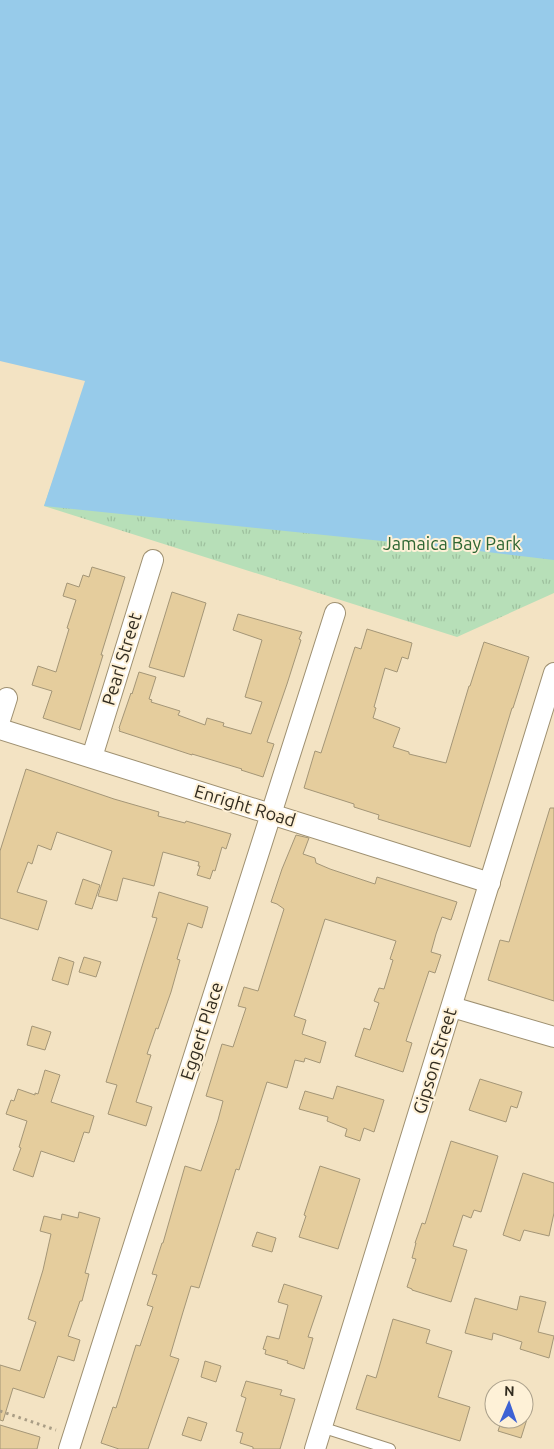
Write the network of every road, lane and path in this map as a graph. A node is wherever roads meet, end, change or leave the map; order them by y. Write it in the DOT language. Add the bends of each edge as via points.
graph roads {
  1 [pos="153,560"];
  2 [pos="335,613"];
  3 [pos="554,673"];
  4 [pos="7,698"];
  5 [pos="0,720"];
  6 [pos="0,729"];
  7 [pos="92,757"];
  8 [pos="271,814"];
  9 [pos="490,883"];
  10 [pos="452,1008"];
  11 [pos="554,1037"];
  12 [pos="0,1411"];
  13 [pos="321,1427"];
  14 [pos="59,1430"];
  15 [pos="69,1449"];
  16 [pos="315,1449"];
  17 [pos="390,1449"];
  1 -- 7 [label="street, Pearl Street"];
  2 -- 8 [label="street, Eggert Place"];
  3 -- 9 [label="street, Gipson Street"];
  4 -- 5 [label="street"];
  6 -- 7 [label="street, Enright Road"];
  7 -- 8 [label="street, Enright Road"];
  8 -- 9 [label="street, Enright Road"];
  8 -- 15 [label="street, Eggert Place"];
  9 -- 10 [label="street, Gipson Street"];
  10 -- 11 [label="street"];
  10 -- 13 [label="street, Gipson Street"];
  12 -- 14 [label="path"];
  13 -- 16 [label="street, Gipson Street"];
  13 -- 17 [label="lane"];
}
